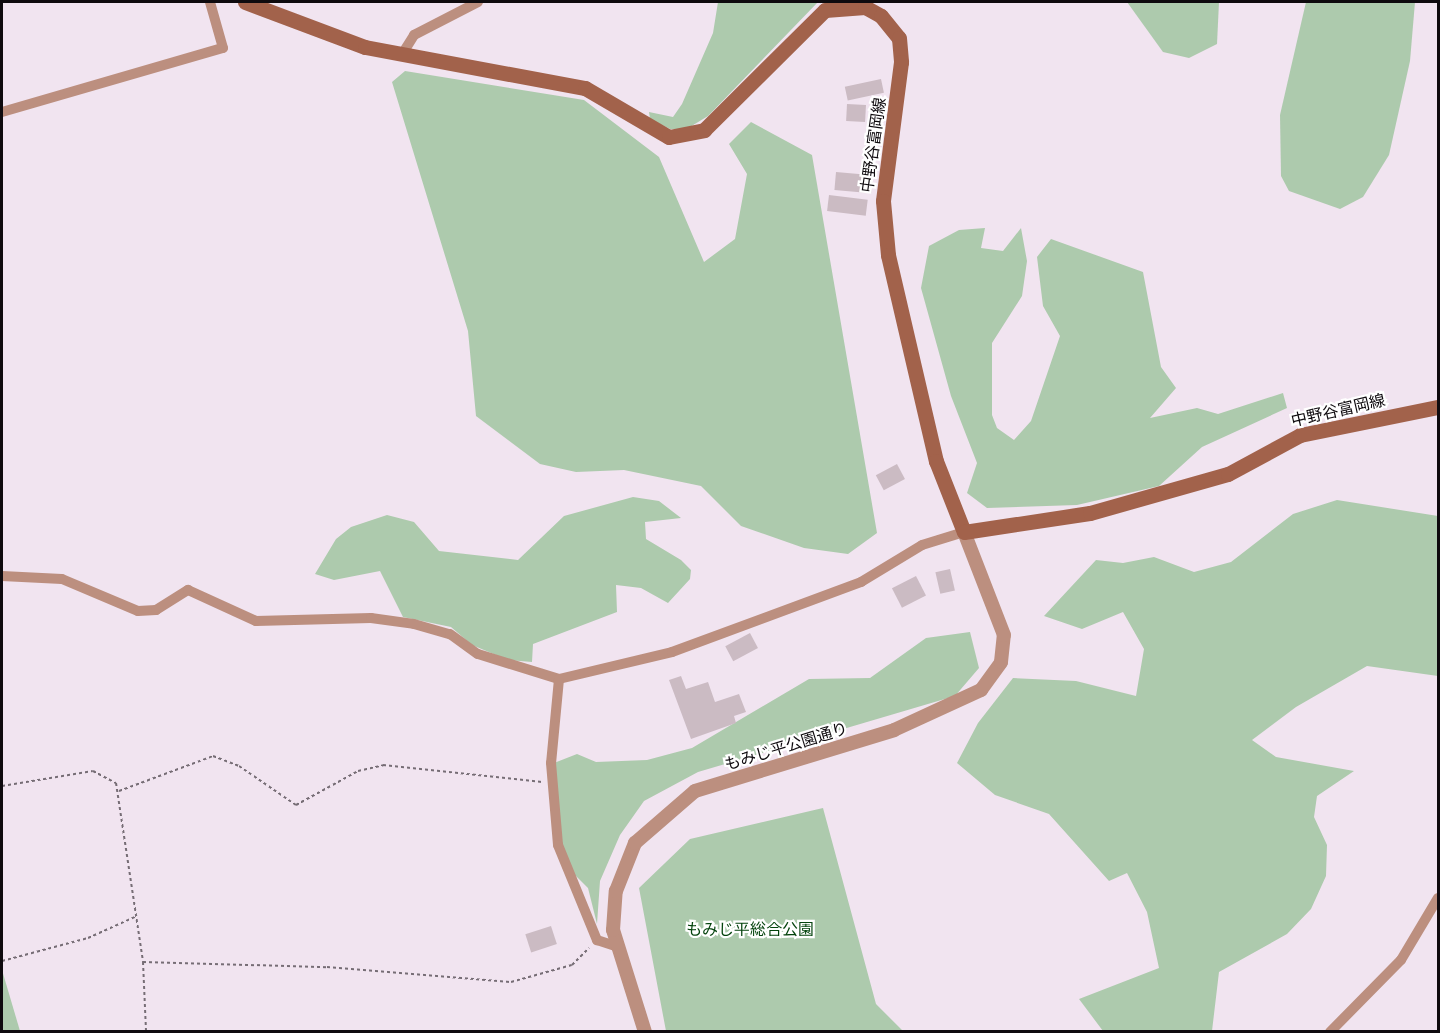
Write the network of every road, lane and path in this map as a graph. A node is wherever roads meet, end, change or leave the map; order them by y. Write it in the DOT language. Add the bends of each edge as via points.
graph roads {
  1 [pos="210,2"];
  2 [pos="245,2"];
  3 [pos="478,2"];
  4 [pos="400,56"];
  5 [pos="2,112"];
  6 [pos="1438,407"];
  7 [pos="964,532"];
  8 [pos="2,576"];
  9 [pos="559,680"];
  10 [pos="553,783"];
  11 [pos="2,786"];
  12 [pos="119,791"];
  13 [pos="1438,898"];
  14 [pos="137,916"];
  15 [pos="597,940"];
  16 [pos="616,946"];
  17 [pos="2,961"];
  18 [pos="143,962"];
  19 [pos="146,1032"];
  20 [pos="645,1032"];
  21 [pos="1330,1032"];
  1 -- 5 [label="street" via="223,48"];
  2 -- 4 [label="main road, 中野谷富岡線"];
  3 -- 4 [label="street" via="414,34"];
  4 -- 7 [label="main road, 中野谷富岡線" via="553,78 585,87 669,137 693,135 825,10 865,8 881,16 899,38 901,63 883,201 888,255 936,461"];
  6 -- 7 [label="main road, 中野谷富岡線" via="1300,435 1228,474 1090,513"];
  7 -- 9 [label="street" via="922,545 861,582 672,652"];
  7 -- 16 [label="street, もみじ平公園通り" via="1002,624 1004,650 996,673 981,690 935,715 677,801 627,856 614,905"];
  8 -- 9 [label="street" via="62,579 138,611 156,610 188,590 256,621 371,618 414,624 450,634 478,654"];
  9 -- 10 [label="street"];
  10 -- 12 [label="path" via="383,765 358,771 296,805 239,766 213,756"];
  10 -- 15 [label="street" via="558,845"];
  11 -- 12 [label="path" via="93,771 116,783"];
  12 -- 14 [label="path"];
  13 -- 21 [label="street" via="1401,960"];
  14 -- 17 [label="path" via="88,938"];
  14 -- 18 [label="path"];
  15 -- 16 [label="street"];
  15 -- 18 [label="path" via="572,965 511,982 327,967"];
  16 -- 20 [label="street, もみじ平公園通り"];
  18 -- 19 [label="path"];
}
